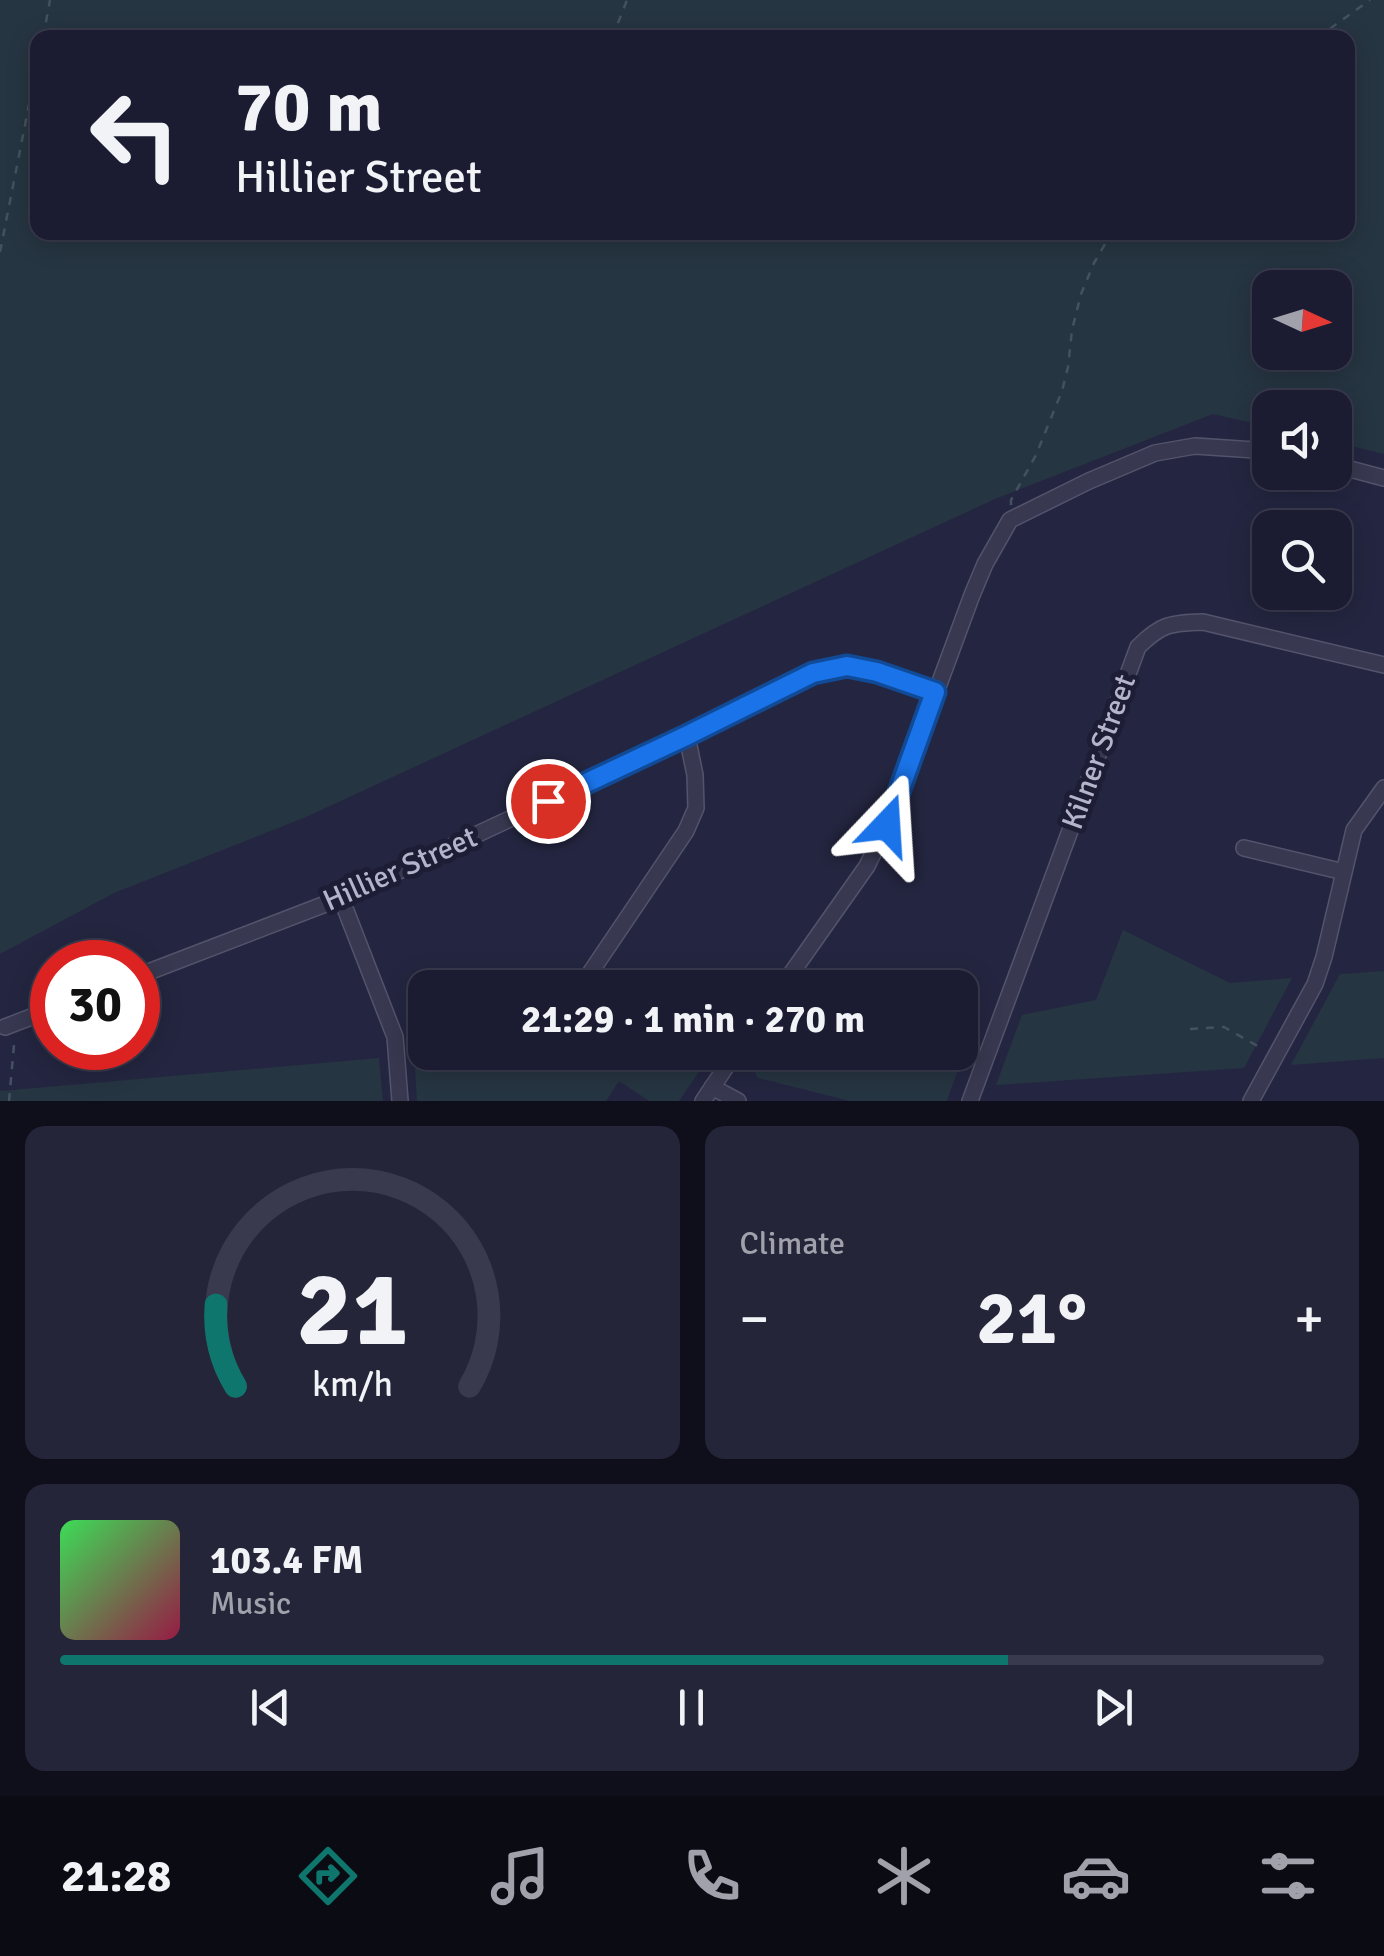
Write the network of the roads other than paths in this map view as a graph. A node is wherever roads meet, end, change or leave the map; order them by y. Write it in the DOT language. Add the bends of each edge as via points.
graph roads {
  1 [pos="1252,450"];
  2 [pos="1352,470"];
  3 [pos="1384,478"];
  4 [pos="1384,665"];
  5 [pos="935,692"];
  6 [pos="686,736"];
  7 [pos="1384,788"];
  8 [pos="1244,848"];
  9 [pos="1344,872"];
  10 [pos="342,898"];
  11 [pos="160,968"];
  12 [pos="592,970"];
  13 [pos="794,970"];
  14 [pos="30,1017"];
  15 [pos="4,1027"];
  16 [pos="724,1070"];
  17 [pos="708,1094"];
  18 [pos="400,1101"];
  19 [pos="738,1101"];
  20 [pos="970,1101"];
  21 [pos="1251,1101"];
  1 -- 5 [label="street" via="1195,446 1155,454 1010,520 984,564"];
  2 -- 3 [label="street"];
  4 -- 20 [label="street, Kilner Street" via="1203,622 1156,629 1138,647"];
  5 -- 6 [label="street, Hillier Street" via="847,666 813,673"];
  5 -- 13 [label="street" via="887,825"];
  6 -- 10 [label="street, Hillier Street"];
  6 -- 12 [label="street" via="696,808"];
  7 -- 9 [label="street" via="1354,830"];
  8 -- 9 [label="street"];
  9 -- 21 [label="street" via="1315,984"];
  10 -- 11 [label="street, Hillier Street"];
  10 -- 18 [label="street" via="395,1037"];
  14 -- 15 [label="street"];
  16 -- 17 [label="street"];
  17 -- 19 [label="street"];
}
